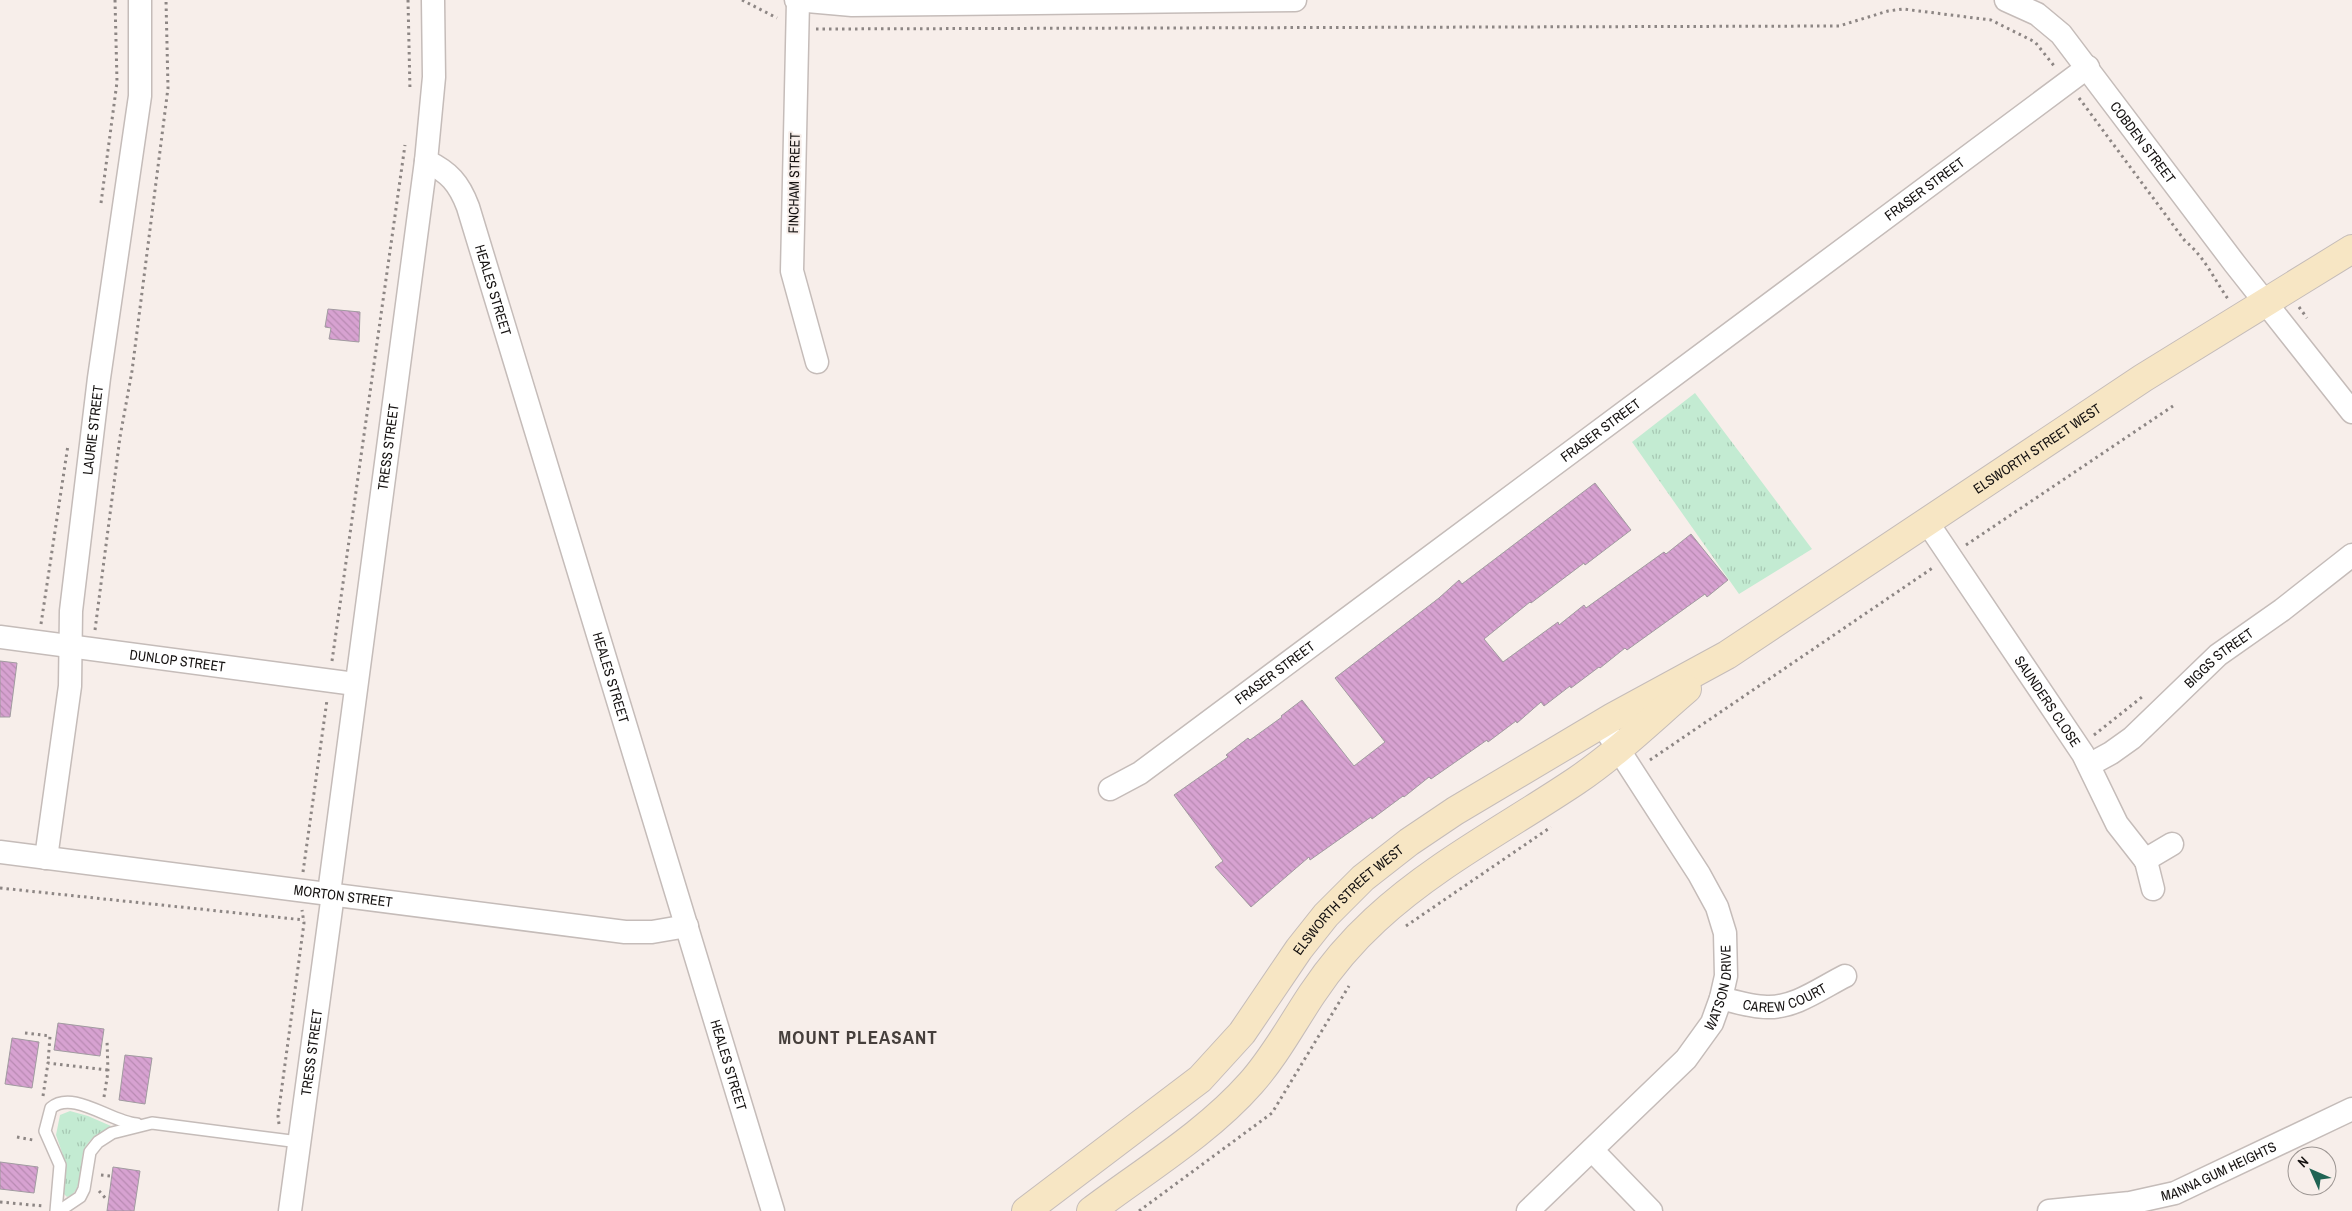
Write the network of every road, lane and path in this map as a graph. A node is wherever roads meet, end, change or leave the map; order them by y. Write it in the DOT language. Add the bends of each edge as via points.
graph roads {
  1 [pos="115,0"];
  2 [pos="140,0"];
  3 [pos="166,0"];
  4 [pos="408,0"];
  5 [pos="432,0"];
  6 [pos="742,0"];
  7 [pos="797,0"];
  8 [pos="1295,0"];
  9 [pos="2006,0"];
  10 [pos="1219,1"];
  11 [pos="798,25"];
  12 [pos="2088,67"];
  13 [pos="2068,83"];
  14 [pos="409,96"];
  15 [pos="405,141"];
  16 [pos="426,160"];
  17 [pos="101,204"];
  18 [pos="2352,249"];
  19 [pos="2266,304"];
  20 [pos="2242,318"];
  21 [pos="817,362"];
  22 [pos="2174,406"];
  23 [pos="2352,412"];
  24 [pos="69,438"];
  25 [pos="1927,522"];
  26 [pos="1950,556"];
  27 [pos="2352,556"];
  28 [pos="0,637"];
  29 [pos="38,642"];
  30 [pos="82,647"];
  31 [pos="1727,655"];
  32 [pos="330,680"];
  33 [pos="356,684"];
  34 [pos="1602,724"];
  35 [pos="1625,761"];
  36 [pos="2090,765"];
  37 [pos="1110,789"];
  38 [pos="1555,824"];
  39 [pos="2172,844"];
  40 [pos="0,852"];
  41 [pos="46,858"];
  42 [pos="2145,860"];
  43 [pos="0,888"];
  44 [pos="2153,889"];
  45 [pos="302,890"];
  46 [pos="331,894"];
  47 [pos="304,920"];
  48 [pos="687,926"];
  49 [pos="1399,931"];
  50 [pos="1845,976"];
  51 [pos="1350,984"];
  52 [pos="1721,998"];
  53 [pos="25,1033"];
  54 [pos="106,1040"];
  55 [pos="48,1062"];
  56 [pos="108,1070"];
  57 [pos="103,1103"];
  58 [pos="42,1104"];
  59 [pos="2352,1109"];
  60 [pos="149,1124"];
  61 [pos="269,1124"];
  62 [pos="279,1126"];
  63 [pos="17,1138"];
  64 [pos="290,1141"];
  65 [pos="37,1142"];
  66 [pos="1592,1150"];
  67 [pos="0,1202"];
  68 [pos="47,1202"];
  69 [pos="57,1211"];
  70 [pos="290,1211"];
  71 [pos="773,1211"];
  72 [pos="1026,1211"];
  73 [pos="1091,1211"];
  74 [pos="1139,1211"];
  75 [pos="1528,1211"];
  76 [pos="1651,1211"];
  77 [pos="2049,1211"];
  1 -- 17 [label="path" via="117,82"];
  2 -- 30 [label="street, LAURIE STREET" via="140,96 71,605"];
  3 -- 30 [label="path" via="168,88 132,371"];
  4 -- 14 [label="path"];
  5 -- 16 [label="street, TRESS STREET" via="434,76"];
  6 -- 11 [label="path"];
  7 -- 10 [label="street" via="852,5"];
  7 -- 11 [label="street, FINCHAM STREET"];
  8 -- 10 [label="street"];
  9 -- 12 [label="street, COBDEN STREET" via="2051,24"];
  11 -- 13 [label="path" via="815,28 1839,26 1902,9 1991,20 2035,42"];
  11 -- 21 [label="street, FINCHAM STREET" via="792,271"];
  12 -- 13 [label="street, FRASER STREET"];
  12 -- 19 [label="street, COBDEN STREET"];
  13 -- 20 [label="path" via="2185,242 2194,248"];
  13 -- 37 [label="street, FRASER STREET" via="1140,773"];
  15 -- 32 [label="path"];
  16 -- 33 [label="street, TRESS STREET"];
  16 -- 48 [label="street, HEALES STREET" via="451,176 465,200"];
  18 -- 19 [label="street, ELSWORTH STREET WEST"];
  19 -- 20 [label="street, ELSWORTH STREET WEST"];
  19 -- 23 [label="street, COBDEN STREET"];
  20 -- 25 [label="street, ELSWORTH STREET WEST" via="2143,378"];
  22 -- 26 [label="path"];
  24 -- 29 [label="path"];
  25 -- 26 [label="street, SAUNDERS CLOSE"];
  25 -- 31 [label="street, ELSWORTH STREET WEST"];
  26 -- 35 [label="path"];
  26 -- 36 [label="street, SAUNDERS CLOSE"];
  27 -- 36 [label="street, BIGGS STREET" via="2218,655 2132,738"];
  28 -- 29 [label="street, DUNLOP STREET"];
  29 -- 30 [label="street, DUNLOP STREET"];
  30 -- 32 [label="street, DUNLOP STREET"];
  30 -- 41 [label="street, LAURIE STREET" via="70,686"];
  31 -- 34 [label="street, ELSWORTH STREET WEST"];
  31 -- 35 [label="street, ELSWORTH STREET WEST"];
  32 -- 33 [label="street, DUNLOP STREET"];
  32 -- 45 [label="path"];
  33 -- 46 [label="street, TRESS STREET"];
  34 -- 35 [label="street, WATSON DRIVE"];
  34 -- 72 [label="street, ELSWORTH STREET WEST" via="1429,828 1363,878 1311,933 1253,1019 1217,1062 1188,1090"];
  35 -- 52 [label="street, WATSON DRIVE" via="1717,907 1725,933 1727,962"];
  35 -- 73 [label="street, ELSWORTH STREET WEST" via="1576,781 1429,878 1390,908 1357,938 1328,972 1273,1055 1235,1099 1193,1135"];
  36 -- 42 [label="street, SAUNDERS CLOSE" via="2117,824"];
  38 -- 49 [label="path"];
  39 -- 42 [label="street"];
  40 -- 41 [label="street, MORTON STREET"];
  41 -- 45 [label="street, MORTON STREET"];
  42 -- 44 [label="street, SAUNDERS CLOSE"];
  43 -- 47 [label="path"];
  45 -- 46 [label="street, MORTON STREET"];
  45 -- 47 [label="path"];
  46 -- 48 [label="street, MORTON STREET" via="626,932 652,932"];
  46 -- 64 [label="street, TRESS STREET"];
  47 -- 62 [label="path"];
  48 -- 71 [label="street, HEALES STREET"];
  50 -- 52 [label="street, CAREW COURT" via="1781,1006 1759,1006"];
  51 -- 74 [label="path" via="1272,1113"];
  52 -- 66 [label="street, WATSON DRIVE" via="1712,1023 1686,1059"];
  53 -- 55 [label="path" via="50,1036"];
  54 -- 57 [label="path" via="108,1072"];
  55 -- 56 [label="path"];
  55 -- 58 [label="path"];
  59 -- 77 [label="street, MANNA GUM HEIGHTS" via="2175,1192 2130,1203"];
  60 -- 64 [label="lane"];
  60 -- 69 [label="lane" via="112,1134 98,1142 88,1155 82,1194"];
  60 -- 69 [label="lane" via="124,1122 70,1102 52,1106 47,1114 45,1131 60,1165"];
  61 -- 62 [label="path"];
  62 -- 64 [label="path"];
  63 -- 65 [label="path"];
  64 -- 70 [label="street, TRESS STREET"];
  66 -- 75 [label="street, WATSON DRIVE"];
  66 -- 76 [label="street"];
  67 -- 68 [label="path" via="39,1207"];
}
